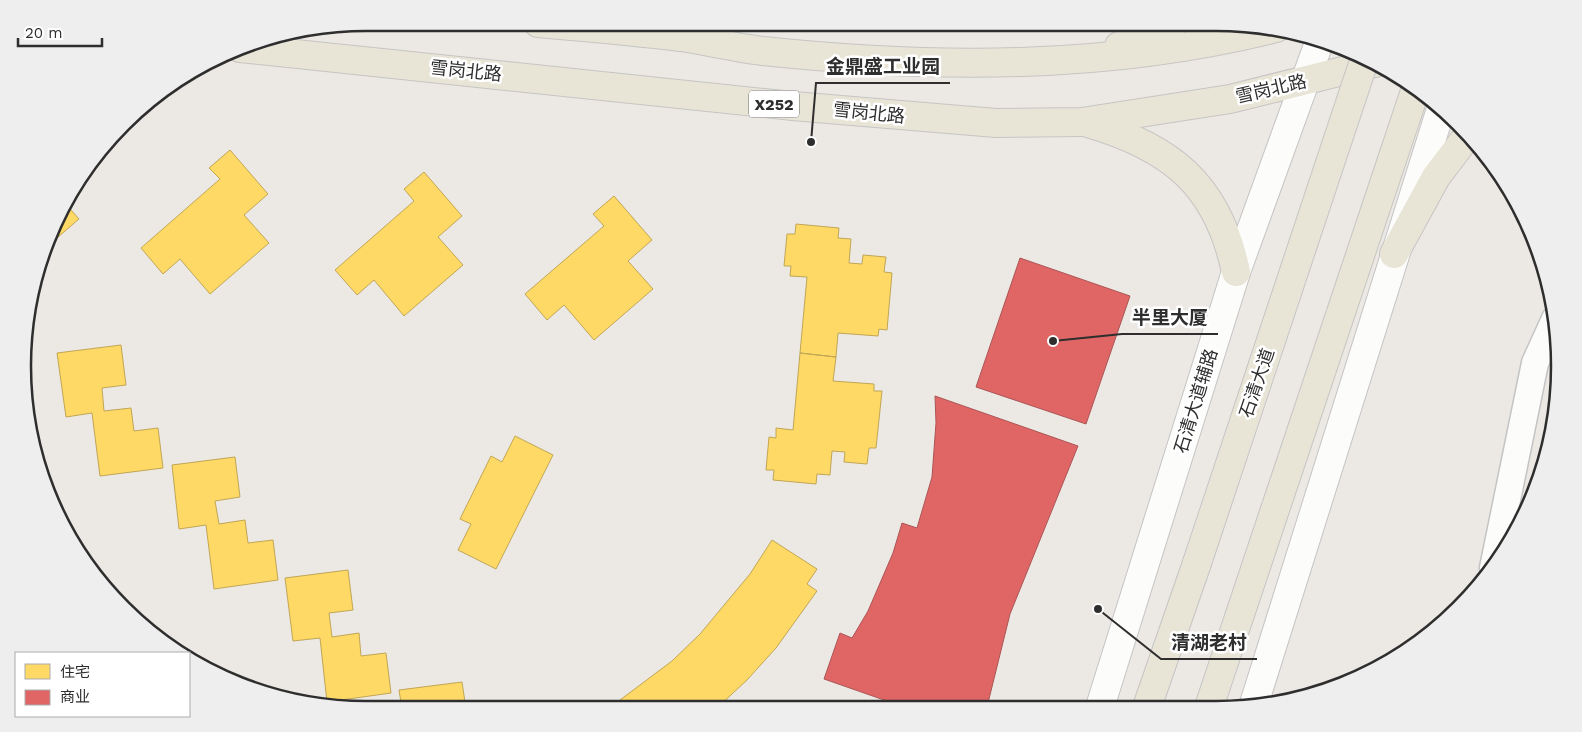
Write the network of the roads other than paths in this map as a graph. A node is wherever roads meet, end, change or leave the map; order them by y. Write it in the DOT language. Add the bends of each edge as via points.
graph roads {
  1 [pos="624,31"];
  2 [pos="1156,31"];
  3 [pos="1255,34"];
  4 [pos="1318,47"];
  5 [pos="256,50"];
  6 [pos="1081,58"];
  7 [pos="1363,65"];
  8 [pos="1364,66"];
  9 [pos="1307,81"];
  10 [pos="1413,96"];
  11 [pos="1439,115"];
  12 [pos="1082,122"];
  13 [pos="1464,141"];
  14 [pos="1394,254"];
  15 [pos="1236,272"];
  16 [pos="1549,332"];
  17 [pos="1496,549"];
  18 [pos="1255,698"];
  19 [pos="1102,701"];
  20 [pos="1149,701"];
  21 [pos="1211,701"];
  1 -- 6 [label="main road" via="761,50 890,60 985,63"];
  2 -- 6 [label="main road"];
  3 -- 6 [label="main road" via="1227,41 1116,57"];
  4 -- 9 [label="main road, 石清大道辅路"];
  5 -- 12 [label="main road, 雪岗北路 / X252" via="909,117 996,123"];
  7 -- 20 [label="main road, 石清大道, bridge"];
  8 -- 9 [label="main road, 雪岗北路 / X252"];
  9 -- 12 [label="main road, 雪岗北路 / X252" via="1230,99"];
  9 -- 15 [label="main road, 石清大道辅路"];
  10 -- 21 [label="main road"];
  11 -- 14 [label="main road"];
  12 -- 15 [label="main road" via="1114,131 1142,144 1190,176 1205,194 1221,223"];
  13 -- 14 [label="main road" via="1436,177"];
  14 -- 18 [label="main road"];
  15 -- 19 [label="main road, 石清大道辅路"];
  16 -- 17 [label="street" via="1535,363"];
}
